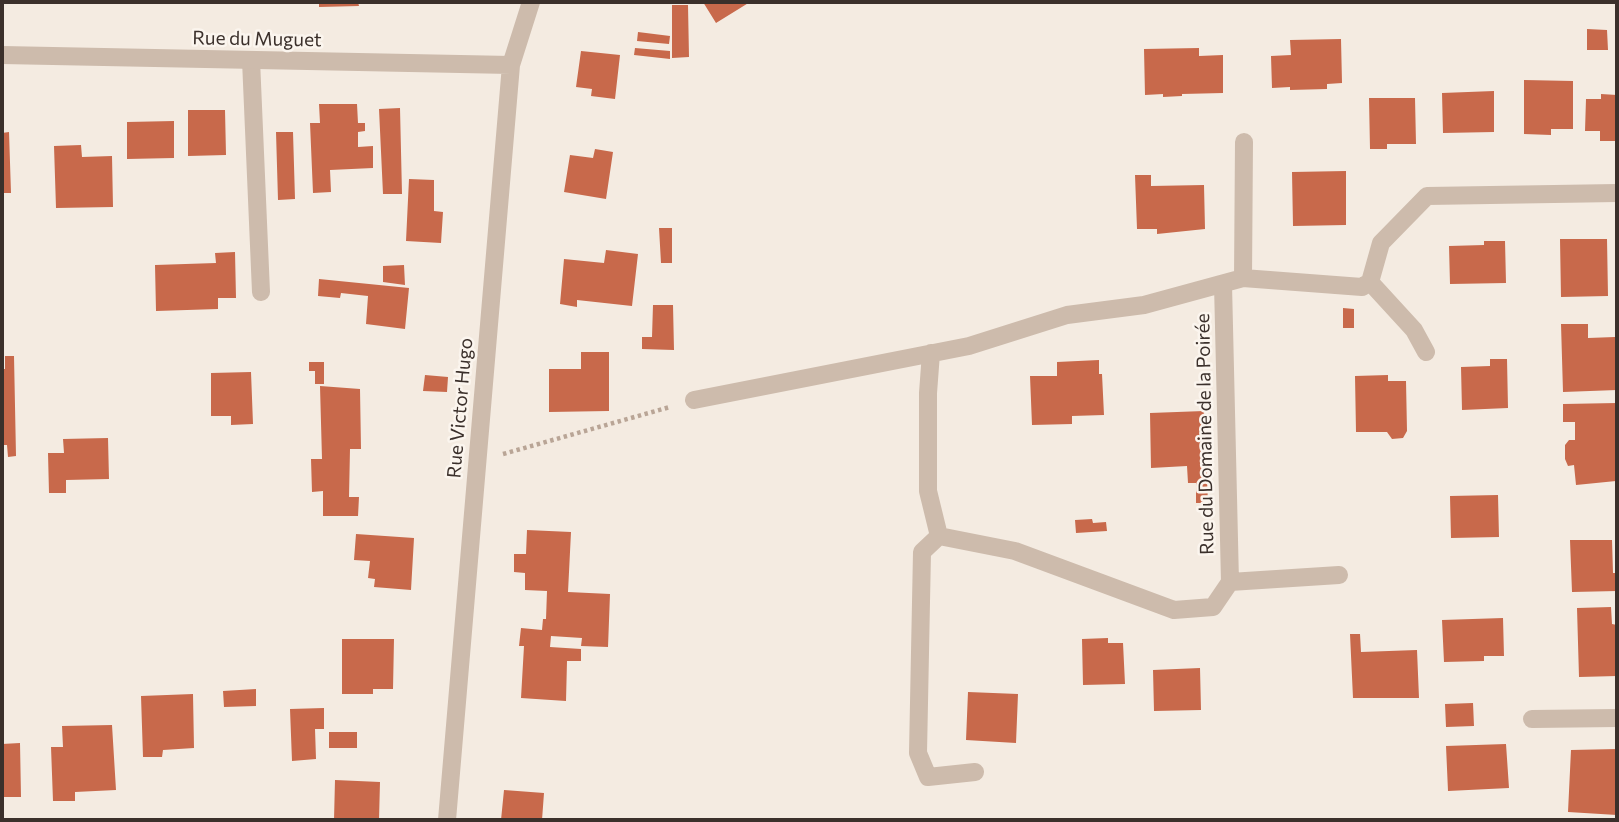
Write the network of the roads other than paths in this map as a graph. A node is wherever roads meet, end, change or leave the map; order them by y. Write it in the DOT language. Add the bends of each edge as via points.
graph roads {
  1 [pos="531,2"];
  2 [pos="2,55"];
  3 [pos="251,60"];
  4 [pos="511,65"];
  5 [pos="1244,142"];
  6 [pos="1617,192"];
  7 [pos="1244,278"];
  8 [pos="1370,282"];
  9 [pos="1223,284"];
  10 [pos="261,292"];
  11 [pos="1426,352"];
  12 [pos="931,353"];
  13 [pos="694,400"];
  14 [pos="939,536"];
  15 [pos="1339,575"];
  16 [pos="1230,582"];
  17 [pos="1617,718"];
  18 [pos="1532,719"];
  19 [pos="975,772"];
  20 [pos="447,820"];
  1 -- 4 [label="street, Rue Victor Hugo"];
  2 -- 3 [label="street, Rue du Muguet"];
  3 -- 4 [label="street, Rue du Muguet"];
  3 -- 10 [label="street"];
  4 -- 20 [label="street, Rue Victor Hugo"];
  5 -- 7 [label="street"];
  6 -- 8 [label="street" via="1427,197 1381,243"];
  7 -- 8 [label="street, Rue du Domaine de la Poirée" via="1362,288"];
  7 -- 9 [label="street, Rue du Domaine de la Poirée"];
  8 -- 11 [label="street" via="1413,330"];
  9 -- 12 [label="street, Rue du Domaine de la Poirée" via="1144,305 1067,315"];
  9 -- 16 [label="street, Rue du Domaine de la Poirée"];
  12 -- 13 [label="street, Rue du Domaine de la Poirée"];
  12 -- 14 [label="street" via="928,491"];
  14 -- 16 [label="street" via="1015,551 1174,610 1213,607"];
  14 -- 19 [label="street" via="922,552 918,753 928,777"];
  15 -- 16 [label="street"];
  17 -- 18 [label="street"];
}
